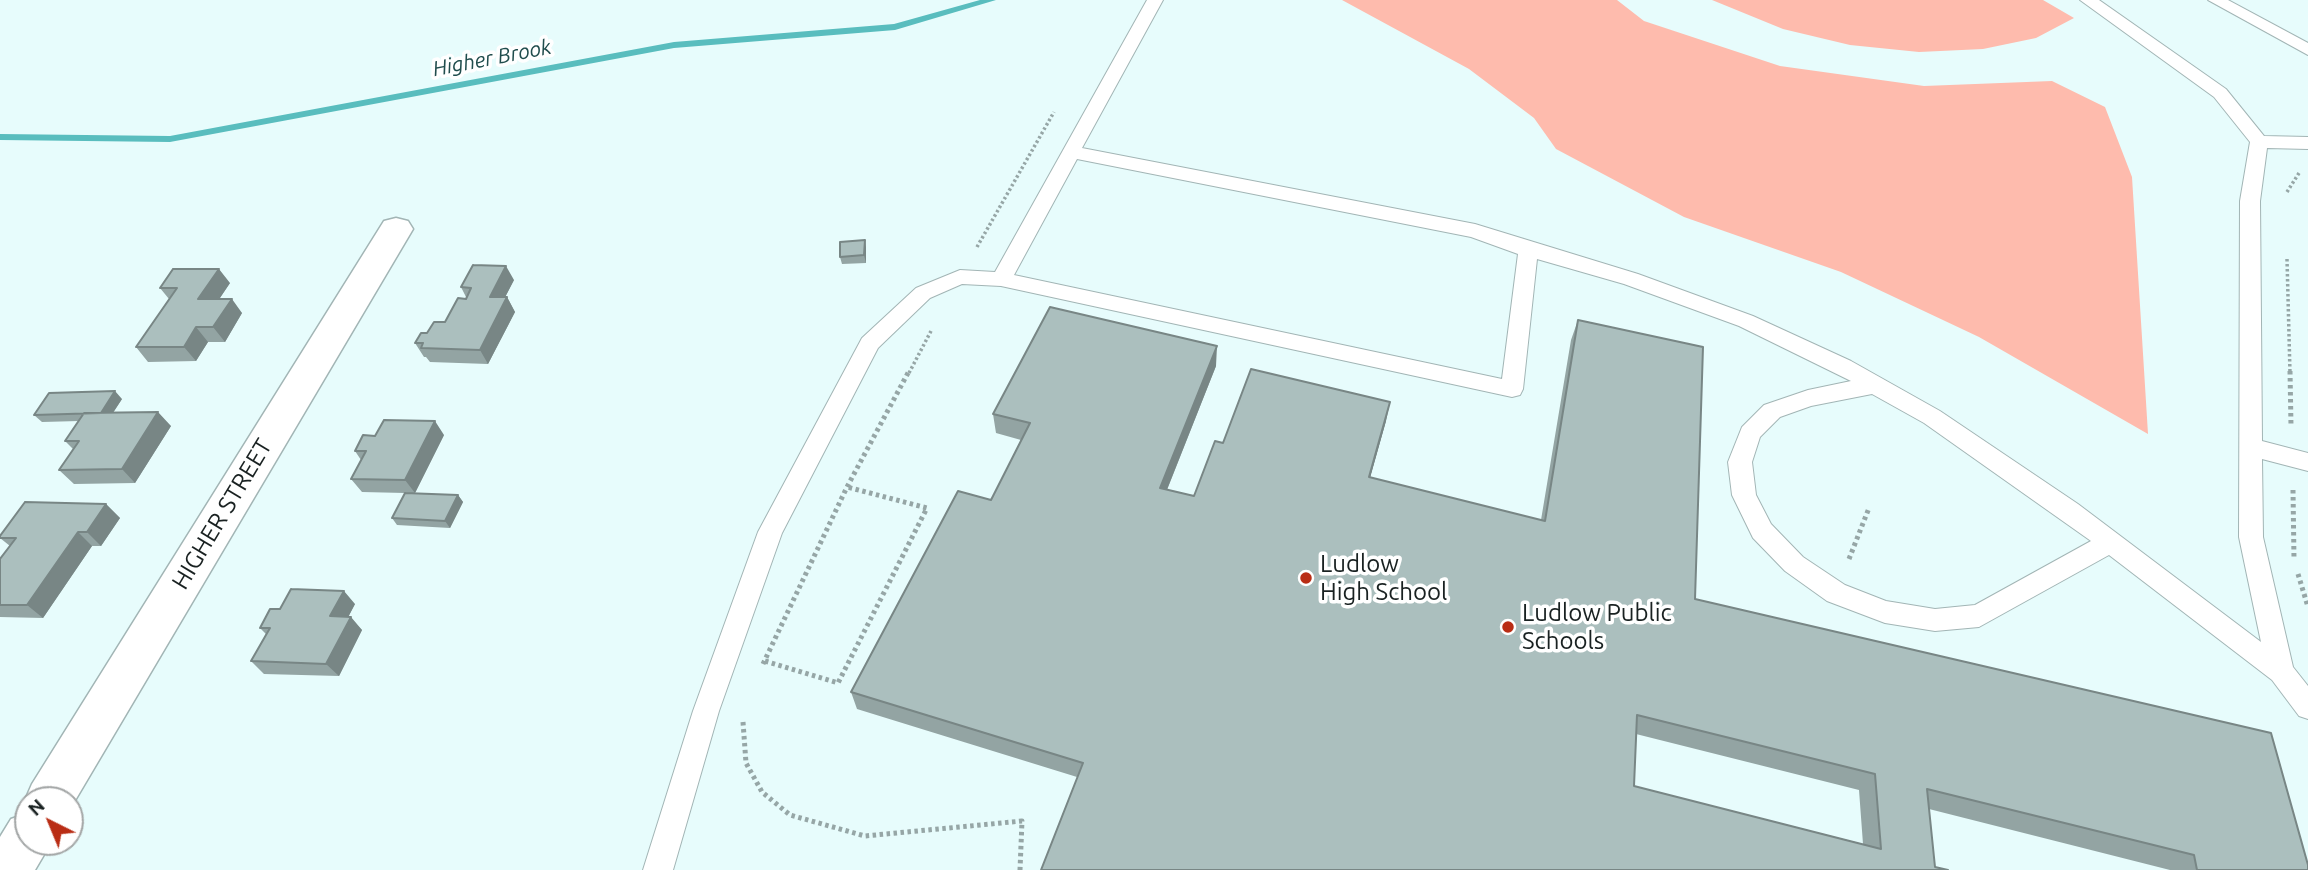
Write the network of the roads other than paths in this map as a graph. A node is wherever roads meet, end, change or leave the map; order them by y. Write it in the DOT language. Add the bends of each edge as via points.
graph roads {
  1 [pos="1155,0"];
  2 [pos="2088,0"];
  3 [pos="2216,0"];
  4 [pos="2308,50"];
  5 [pos="2259,142"];
  6 [pos="2308,143"];
  7 [pos="1071,152"];
  8 [pos="396,229"];
  9 [pos="1528,250"];
  10 [pos="1001,279"];
  11 [pos="1875,385"];
  12 [pos="2250,447"];
  13 [pos="2300,460"];
  14 [pos="2110,542"];
  15 [pos="2281,673"];
  16 [pos="2308,707"];
  17 [pos="58,786"];
  18 [pos="658,870"];
  1 -- 7 [label="lane"];
  2 -- 5 [label="lane" via="2220,93"];
  3 -- 4 [label="lane"];
  5 -- 6 [label="lane"];
  5 -- 12 [label="lane" via="2249,201"];
  7 -- 9 [label="lane" via="1475,231"];
  7 -- 10 [label="lane"];
  8 -- 17 [label="street, HIGHER STREET"];
  9 -- 10 [label="lane" via="1511,389"];
  9 -- 11 [label="lane" via="1631,279 1746,321"];
  10 -- 18 [label="lane" via="960,277 923,293 870,343 770,532 706,712"];
  11 -- 14 [label="lane" via="1931,417"];
  11 -- 14 [label="lane" via="1808,398 1772,411 1750,433 1740,462 1744,495 1762,531 1794,564 1836,593 1885,612 1934,620 1979,615"];
  12 -- 13 [label="lane"];
  12 -- 15 [label="lane" via="2251,537"];
  14 -- 15 [label="lane"];
  15 -- 16 [label="lane"];
}
